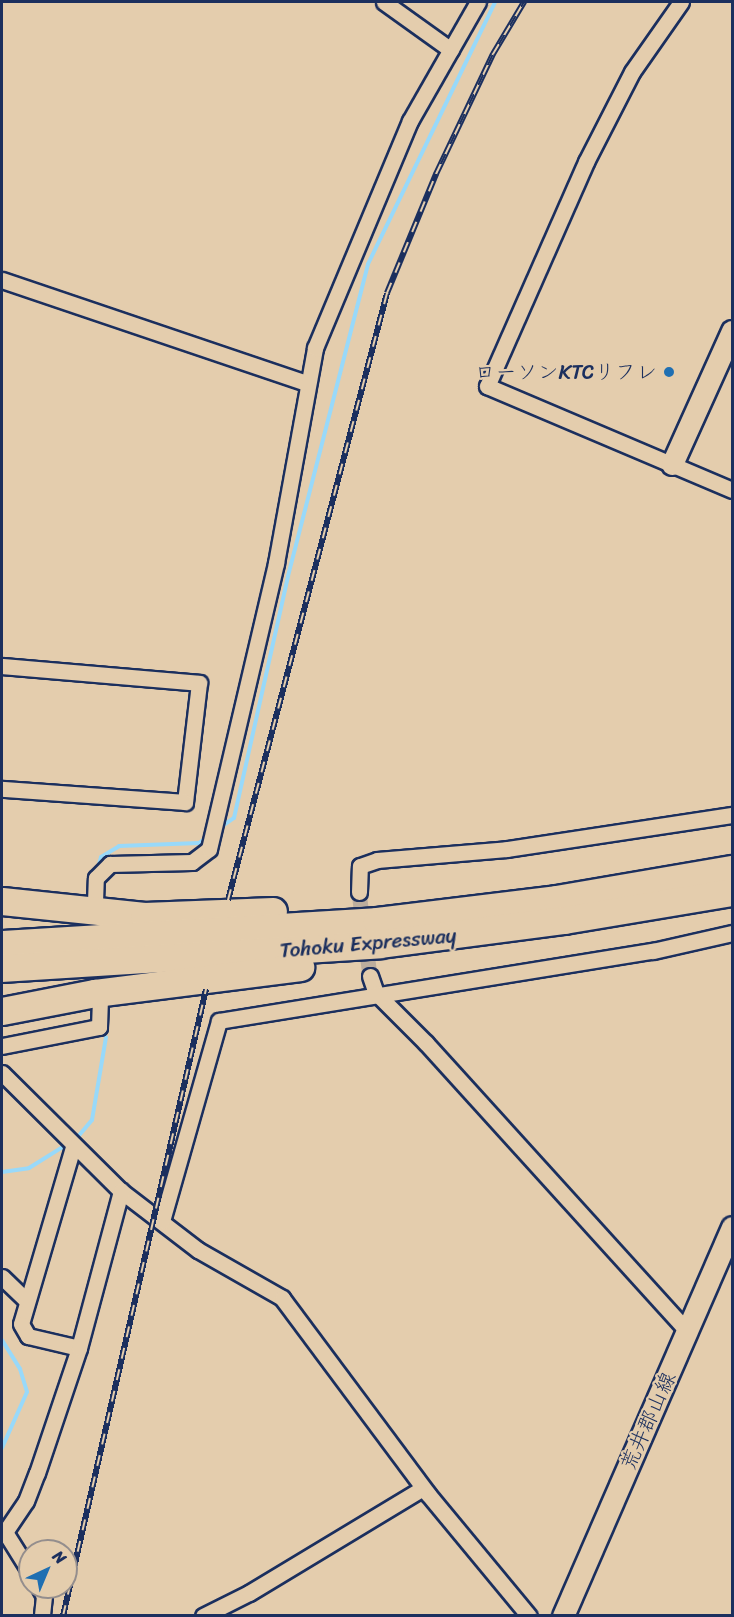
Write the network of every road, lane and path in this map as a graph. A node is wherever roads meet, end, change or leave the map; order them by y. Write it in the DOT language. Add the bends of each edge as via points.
graph roads {
  1 [pos="384,2"];
  2 [pos="478,2"];
  3 [pos="681,2"];
  4 [pos="451,50"];
  5 [pos="2,280"];
  6 [pos="732,331"];
  7 [pos="308,383"];
  8 [pos="672,464"];
  9 [pos="732,490"];
  10 [pos="2,666"];
  11 [pos="2,789"];
  12 [pos="732,815"];
  13 [pos="732,869"];
  14 [pos="359,892"];
  15 [pos="732,892"];
  16 [pos="2,901"];
  17 [pos="95,902"];
  18 [pos="560,910"];
  19 [pos="732,933"];
  20 [pos="2,944"];
  21 [pos="2,968"];
  22 [pos="370,976"];
  23 [pos="376,993"];
  24 [pos="100,1003"];
  25 [pos="2,1011"];
  26 [pos="2,1046"];
  27 [pos="2,1073"];
  28 [pos="73,1147"];
  29 [pos="122,1191"];
  30 [pos="162,1221"];
  31 [pos="732,1227"];
  32 [pos="2,1277"];
  33 [pos="26,1300"];
  34 [pos="687,1331"];
  35 [pos="79,1348"];
  36 [pos="423,1488"];
  37 [pos="3,1533"];
  38 [pos="18,1555"];
  39 [pos="45,1599"];
  40 [pos="42,1616"];
  41 [pos="203,1616"];
  42 [pos="529,1616"];
  43 [pos="563,1616"];
  1 -- 4 [label="street"];
  2 -- 4 [label="street"];
  3 -- 8 [label="street" via="632,72 586,162 487,386"];
  4 -- 7 [label="street" via="410,121 371,208 315,348"];
  5 -- 7 [label="street"];
  6 -- 8 [label="main road"];
  7 -- 17 [label="street" via="276,563 209,849 192,862 110,864 96,878"];
  8 -- 9 [label="street"];
  10 -- 11 [label="street" via="199,682 185,802"];
  12 -- 14 [label="street" via="507,849 377,860 360,866"];
  13 -- 18 [label="highway, Tohoku Expressway"];
  15 -- 18 [label="highway, Tohoku Expressway"];
  16 -- 18 [label="highway" via="144,916 322,909 465,896"];
  18 -- 20 [label="highway, Tohoku Expressway"];
  18 -- 21 [label="highway, Tohoku Expressway" via="369,945"];
  18 -- 25 [label="highway" via="393,955 95,993"];
  19 -- 23 [label="street" via="653,951"];
  22 -- 23 [label="street"];
  23 -- 30 [label="street" via="219,1021"];
  23 -- 34 [label="street"];
  24 -- 26 [label="street" via="99,1027"];
  27 -- 28 [label="street"];
  28 -- 29 [label="street"];
  28 -- 33 [label="street"];
  29 -- 30 [label="street"];
  29 -- 35 [label="street"];
  30 -- 36 [label="street" via="198,1250 282,1298"];
  31 -- 34 [label="main road, 荒井郡山線"];
  32 -- 33 [label="street"];
  33 -- 35 [label="street" via="21,1324 28,1336"];
  34 -- 43 [label="main road, 荒井郡山線"];
  35 -- 37 [label="street" via="31,1490"];
  36 -- 41 [label="street" via="249,1593"];
  36 -- 42 [label="street"];
  37 -- 38 [label="street"];
  39 -- 40 [label="street"];
}
